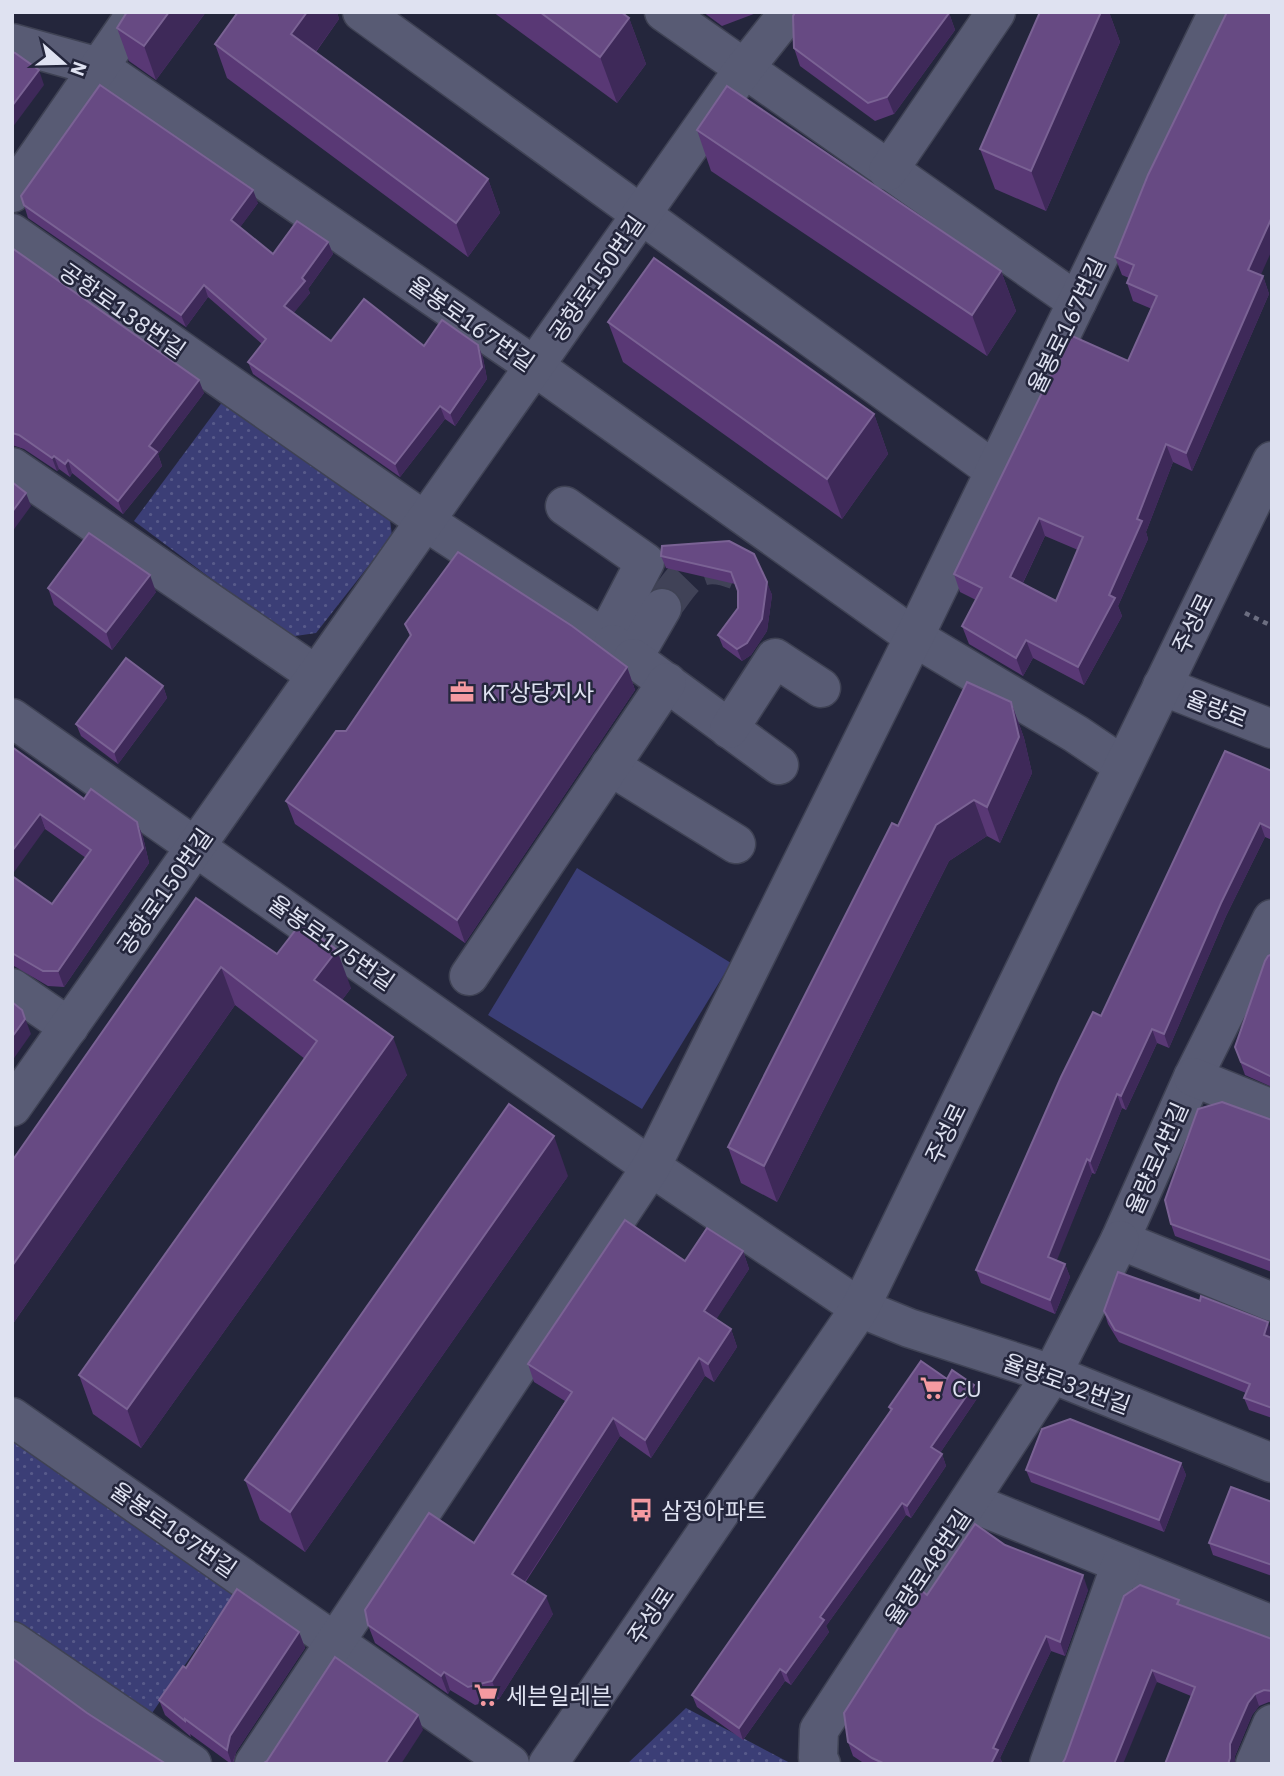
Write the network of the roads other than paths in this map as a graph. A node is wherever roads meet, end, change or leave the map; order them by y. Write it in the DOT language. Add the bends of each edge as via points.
graph roads {
  1 [pos="137,12"];
  2 [pos="362,12"];
  3 [pos="663,12"];
  4 [pos="789,12"];
  5 [pos="996,12"];
  6 [pos="1218,12"];
  7 [pos="12,43"];
  8 [pos="99,67"];
  9 [pos="743,70"];
  10 [pos="888,171"];
  11 [pos="12,193"];
  12 [pos="641,215"];
  13 [pos="12,233"];
  14 [pos="1077,302"];
  15 [pos="534,366"];
  16 [pos="1272,461"];
  17 [pos="12,467"];
  18 [pos="995,471"];
  19 [pos="565,506"];
  20 [pos="425,521"];
  21 [pos="662,608"];
  22 [pos="914,638"];
  23 [pos="619,648"];
  24 [pos="316,675"];
  25 [pos="667,682"];
  26 [pos="1162,686"];
  27 [pos="821,688"];
  28 [pos="12,718"];
  29 [pos="729,729"];
  30 [pos="1272,729"];
  31 [pos="779,765"];
  32 [pos="1122,765"];
  33 [pos="610,766"];
  34 [pos="736,844"];
  35 [pos="195,847"];
  36 [pos="1272,919"];
  37 [pos="469,976"];
  38 [pos="12,988"];
  39 [pos="69,1027"];
  40 [pos="1193,1076"];
  41 [pos="12,1107"];
  42 [pos="1272,1109"];
  43 [pos="651,1167"];
  44 [pos="1120,1240"];
  45 [pos="1272,1302"];
  46 [pos="860,1308"];
  47 [pos="1052,1374"];
  48 [pos="12,1417"];
  49 [pos="1272,1463"];
  50 [pos="970,1502"];
  51 [pos="1121,1564"];
  52 [pos="1272,1625"];
  53 [pos="12,1641"];
  54 [pos="335,1642"];
  55 [pos="1272,1724"];
  56 [pos="192,1764"];
  57 [pos="254,1764"];
  58 [pos="510,1764"];
  59 [pos="548,1764"];
  60 [pos="821,1764"];
  61 [pos="1049,1764"];
  62 [pos="1255,1764"];
  1 -- 8 [label="street"];
  2 -- 12 [label="street"];
  3 -- 9 [label="street"];
  4 -- 9 [label="street, 공항로150번길"];
  5 -- 10 [label="street"];
  6 -- 14 [label="street, 율봉로167번길"];
  7 -- 8 [label="street, 율봉로167번길"];
  8 -- 11 [label="street"];
  8 -- 15 [label="street, 율봉로167번길"];
  9 -- 10 [label="street"];
  9 -- 12 [label="street, 공항로150번길"];
  10 -- 14 [label="street"];
  12 -- 15 [label="street, 공항로150번길"];
  12 -- 18 [label="street"];
  13 -- 20 [label="street, 공항로138번길"];
  14 -- 18 [label="street, 율봉로167번길"];
  15 -- 20 [label="street, 공항로150번길"];
  15 -- 22 [label="street, 율봉로167번길"];
  16 -- 26 [label="street, 주성로"];
  17 -- 24 [label="street"];
  18 -- 22 [label="street, 율봉로167번길"];
  19 -- 23 [label="street" via="645,562"];
  20 -- 23 [label="street"];
  20 -- 24 [label="street, 공항로150번길"];
  21 -- 23 [label="street"];
  22 -- 32 [label="street"];
  22 -- 43 [label="street, 율봉로167번길"];
  23 -- 25 [label="street"];
  24 -- 35 [label="street, 공항로150번길"];
  25 -- 29 [label="street"];
  25 -- 33 [label="street"];
  26 -- 30 [label="street, 율량로"];
  26 -- 32 [label="street, 주성로"];
  27 -- 29 [label="street" via="775,658"];
  28 -- 35 [label="street, 율봉로175번길"];
  29 -- 31 [label="street"];
  32 -- 46 [label="street, 주성로"];
  33 -- 34 [label="street"];
  33 -- 37 [label="street"];
  35 -- 39 [label="street, 공항로150번길"];
  35 -- 43 [label="street, 율봉로175번길"];
  36 -- 40 [label="street, 율량로4번길"];
  38 -- 39 [label="street"];
  39 -- 41 [label="street, 공항로150번길"];
  40 -- 42 [label="street, 율량로4번길"];
  40 -- 44 [label="street, 율량로4번길"];
  43 -- 46 [label="street, 율봉로175번길"];
  43 -- 54 [label="street"];
  44 -- 45 [label="street, 율량로4번길"];
  44 -- 47 [label="street, 율량로4번길"];
  46 -- 47 [label="street, 율량로32번길"];
  46 -- 59 [label="street, 주성로"];
  47 -- 49 [label="street, 율량로32번길"];
  47 -- 50 [label="street, 율량로48번길"];
  48 -- 54 [label="street, 율봉로187번길"];
  50 -- 51 [label="street"];
  50 -- 60 [label="street, 율량로48번길" via="818,1730"];
  51 -- 52 [label="street"];
  51 -- 61 [label="street"];
  53 -- 56 [label="street"];
  54 -- 57 [label="street"];
  54 -- 58 [label="street, 율봉로187번길"];
  55 -- 62 [label="street"];
}
